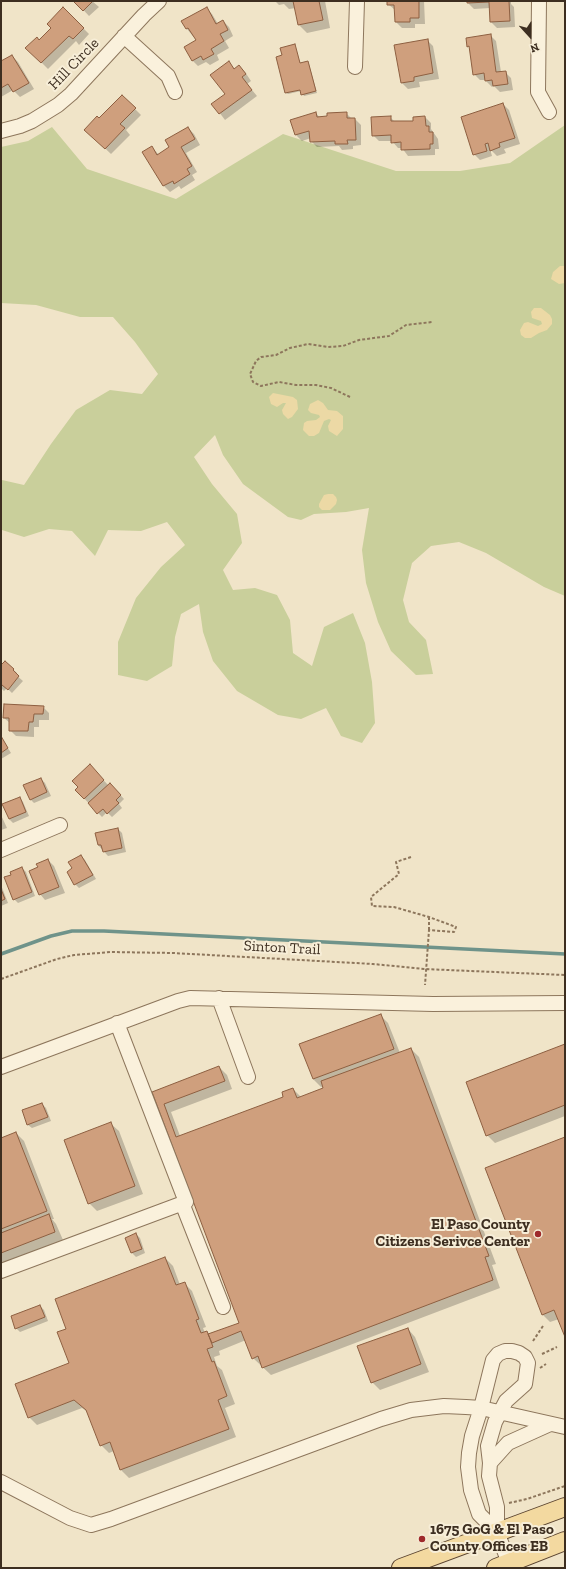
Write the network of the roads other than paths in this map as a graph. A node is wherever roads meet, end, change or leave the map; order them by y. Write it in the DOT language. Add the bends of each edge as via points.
graph roads {
  1 [pos="159,1"];
  2 [pos="357,1"];
  3 [pos="539,1"];
  4 [pos="124,36"];
  5 [pos="355,67"];
  6 [pos="175,92"];
  7 [pos="549,112"];
  8 [pos="1,131"];
  9 [pos="60,825"];
  10 [pos="1,850"];
  11 [pos="219,998"];
  12 [pos="565,1003"];
  13 [pos="117,1023"];
  14 [pos="1,1066"];
  15 [pos="248,1077"];
  16 [pos="182,1204"];
  17 [pos="1,1271"];
  18 [pos="223,1307"];
  19 [pos="481,1408"];
  20 [pos="501,1413"];
  21 [pos="550,1424"];
  22 [pos="565,1427"];
  23 [pos="490,1463"];
  24 [pos="1,1482"];
  25 [pos="565,1506"];
  26 [pos="497,1532"];
  27 [pos="565,1541"];
  28 [pos="506,1566"];
  29 [pos="401,1568"];
  1 -- 4 [label="street, Hill Circle"];
  2 -- 5 [label="street"];
  3 -- 7 [label="street" via="538,92"];
  4 -- 6 [label="street" via="168,76"];
  4 -- 8 [label="street, Hill Circle" via="58,105 32,121"];
  9 -- 10 [label="street"];
  11 -- 12 [label="street" via="433,1004"];
  11 -- 13 [label="street" via="190,998"];
  11 -- 15 [label="street"];
  13 -- 14 [label="street"];
  13 -- 16 [label="street" via="186,1202"];
  16 -- 17 [label="street"];
  16 -- 18 [label="street"];
  19 -- 20 [label="street"];
  19 -- 20 [label="street" via="493,1360 498,1354 512,1351 525,1357 528,1363 527,1376 525,1384 506,1401"];
  19 -- 24 [label="street" via="427,1407 399,1413 97,1524 83,1524"];
  19 -- 26 [label="street" via="469,1452 470,1490 478,1514"];
  20 -- 21 [label="street"];
  20 -- 23 [label="street" via="495,1422 488,1446"];
  21 -- 22 [label="street"];
  21 -- 23 [label="street" via="508,1443"];
  23 -- 26 [label="street" via="489,1476 497,1507"];
  25 -- 26 [label="main road"];
  26 -- 28 [label="street"];
  26 -- 29 [label="main road"];
  27 -- 28 [label="main road"];
}
